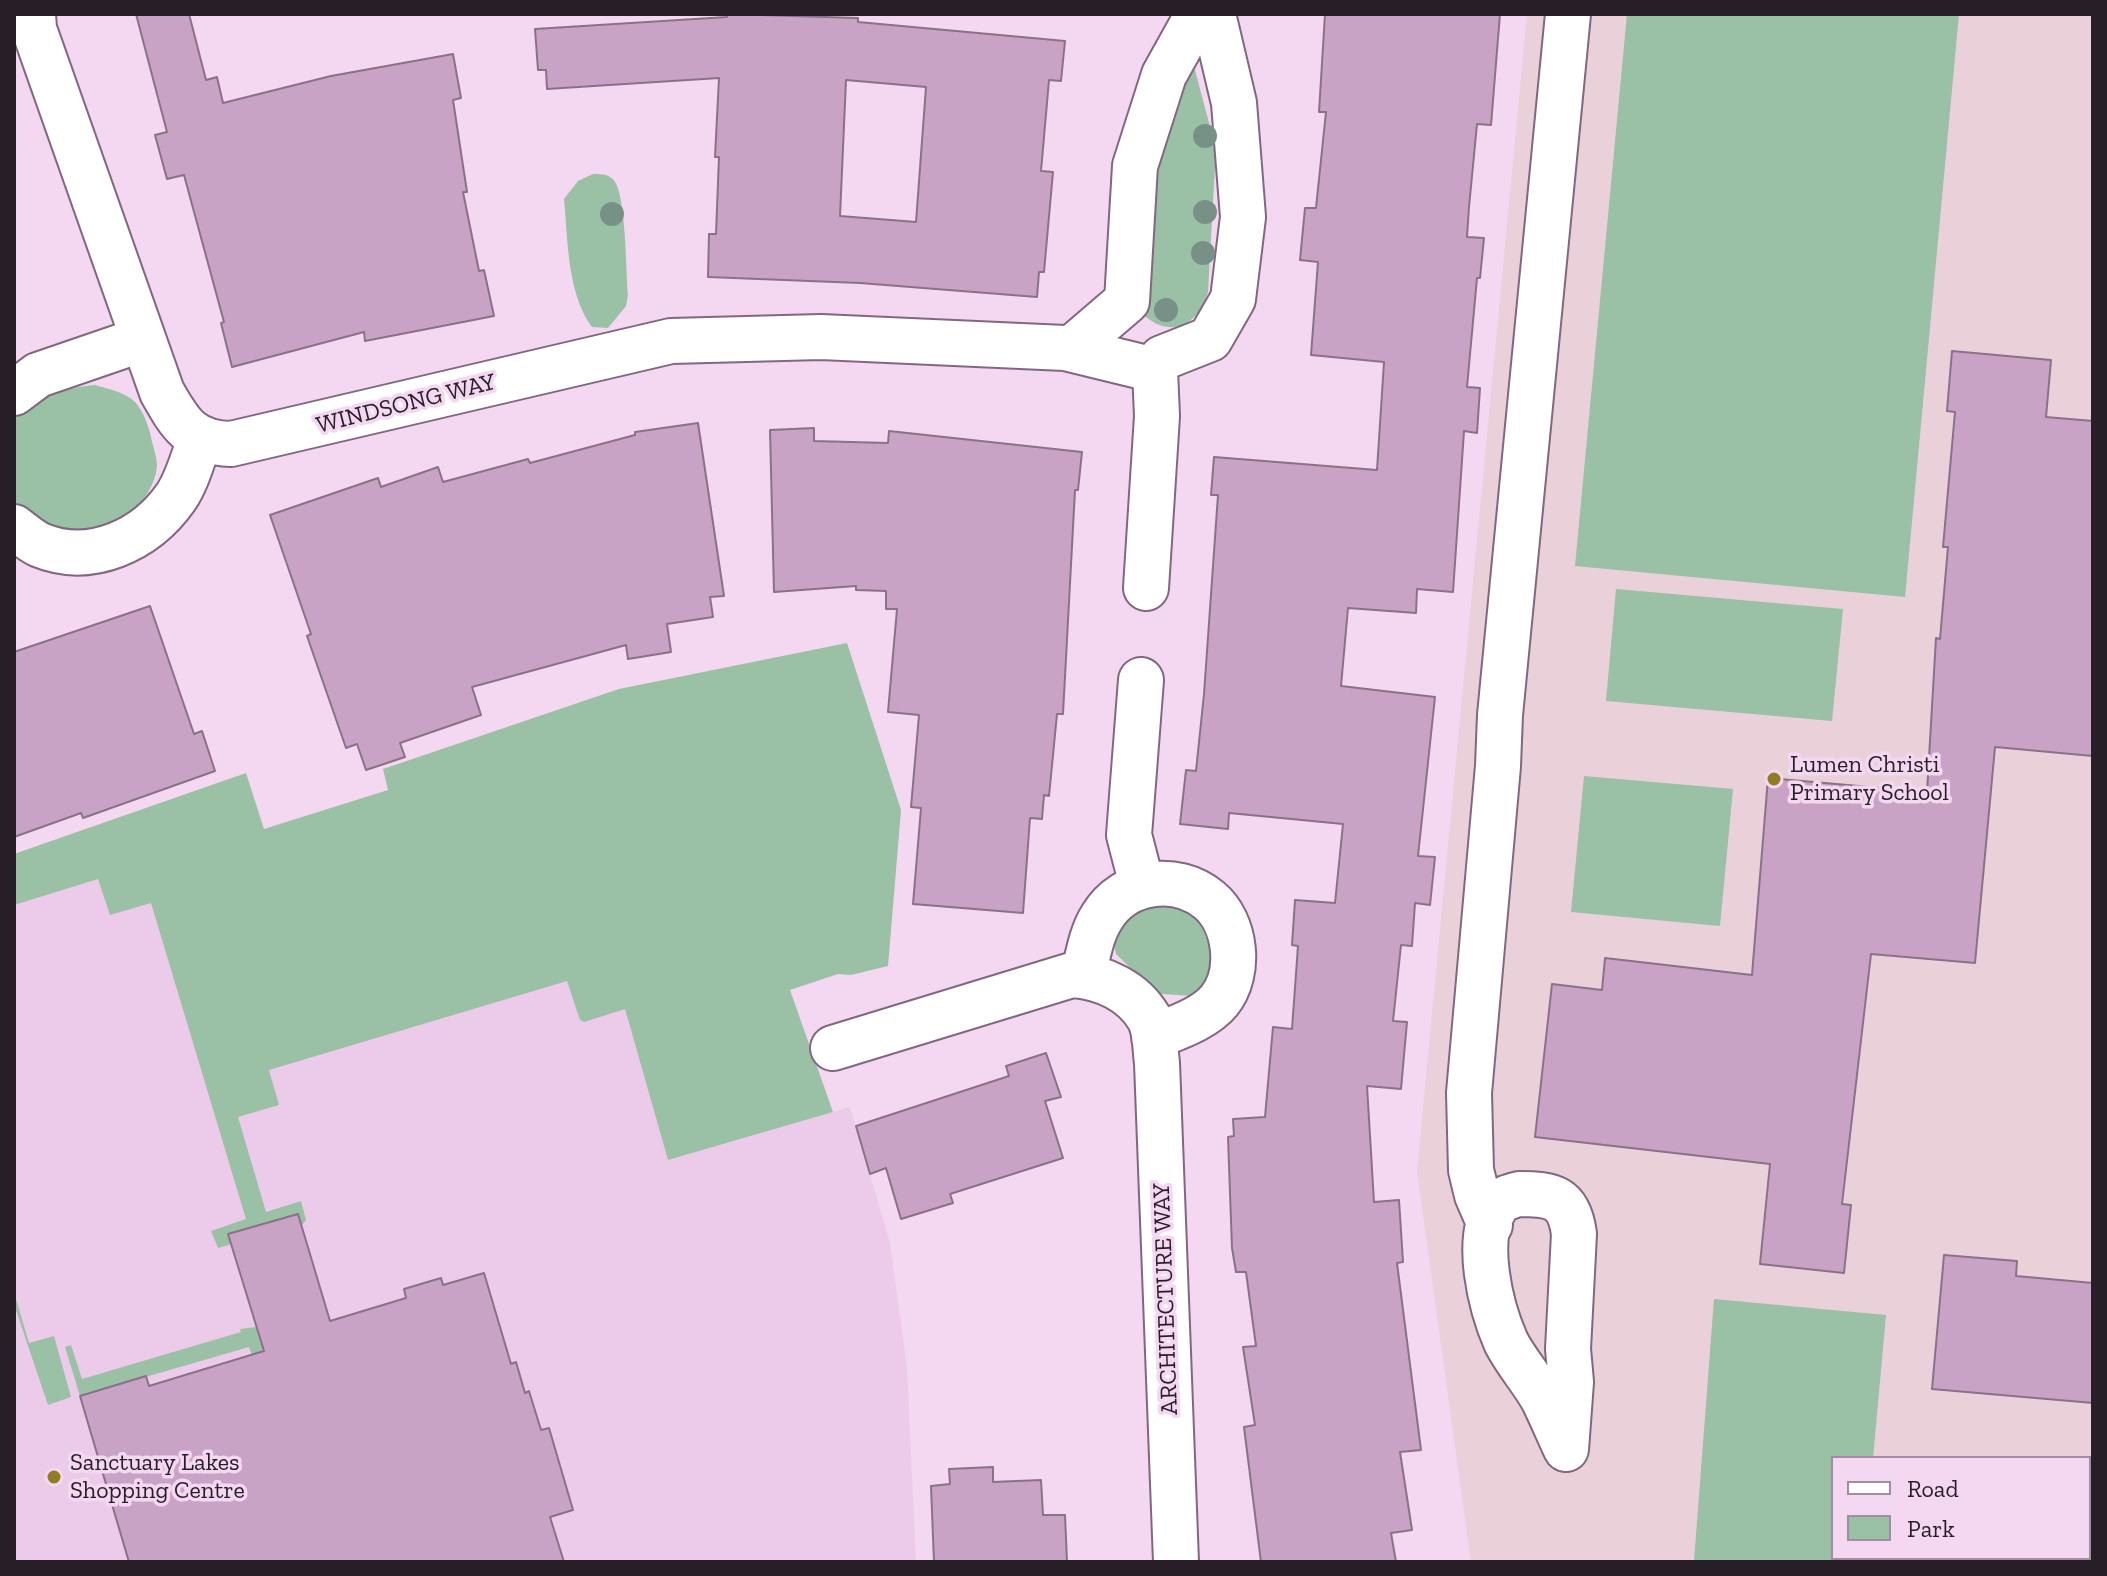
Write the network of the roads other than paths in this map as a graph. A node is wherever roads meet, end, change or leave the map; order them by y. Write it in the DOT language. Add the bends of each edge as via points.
graph roads {
  1 [pos="33,14"];
  2 [pos="1198,14"];
  3 [pos="1213,14"];
  4 [pos="1568,14"];
  5 [pos="1127,301"];
  6 [pos="143,339"];
  7 [pos="1071,349"];
  8 [pos="1158,364"];
  9 [pos="14,393"];
  10 [pos="200,439"];
  11 [pos="14,527"];
  12 [pos="1146,588"];
  13 [pos="1141,680"];
  14 [pos="1142,885"];
  15 [pos="1083,976"];
  16 [pos="1154,1037"];
  17 [pos="833,1048"];
  18 [pos="1490,1225"];
  19 [pos="1176,1562"];
  1 -- 6 [label="street"];
  2 -- 5 [label="street" via="1164,75 1135,166"];
  3 -- 8 [label="street" via="1234,103 1243,217 1233,299 1210,339"];
  4 -- 18 [label="street" via="1469,1093 1471,1170"];
  5 -- 7 [label="street"];
  5 -- 8 [label="street"];
  6 -- 9 [label="street" via="38,375"];
  6 -- 10 [label="street" via="168,403"];
  7 -- 8 [label="street, WINDSONG WAY"];
  7 -- 10 [label="street, WINDSONG WAY" via="821,337 671,341 257,440 214,444"];
  8 -- 12 [label="street"];
  10 -- 11 [label="street" via="178,494 139,535 112,547 64,552 38,545"];
  13 -- 14 [label="street" via="1129,835"];
  14 -- 15 [label="street" via="1117,899 1102,916"];
  14 -- 16 [label="street" via="1165,883 1208,899 1221,912 1233,948 1229,983 1218,1002"];
  15 -- 16 [label="street, ARCHITECTURE WAY" via="1122,990 1150,1020"];
  15 -- 17 [label="street, ARCHITECTURE WAY" via="1060,978"];
  16 -- 19 [label="street, ARCHITECTURE WAY"];
  18 -- 18 [label="street" via="1496,1206 1519,1194 1554,1198 1572,1215 1566,1449 1496,1316 1485,1262"];
}
